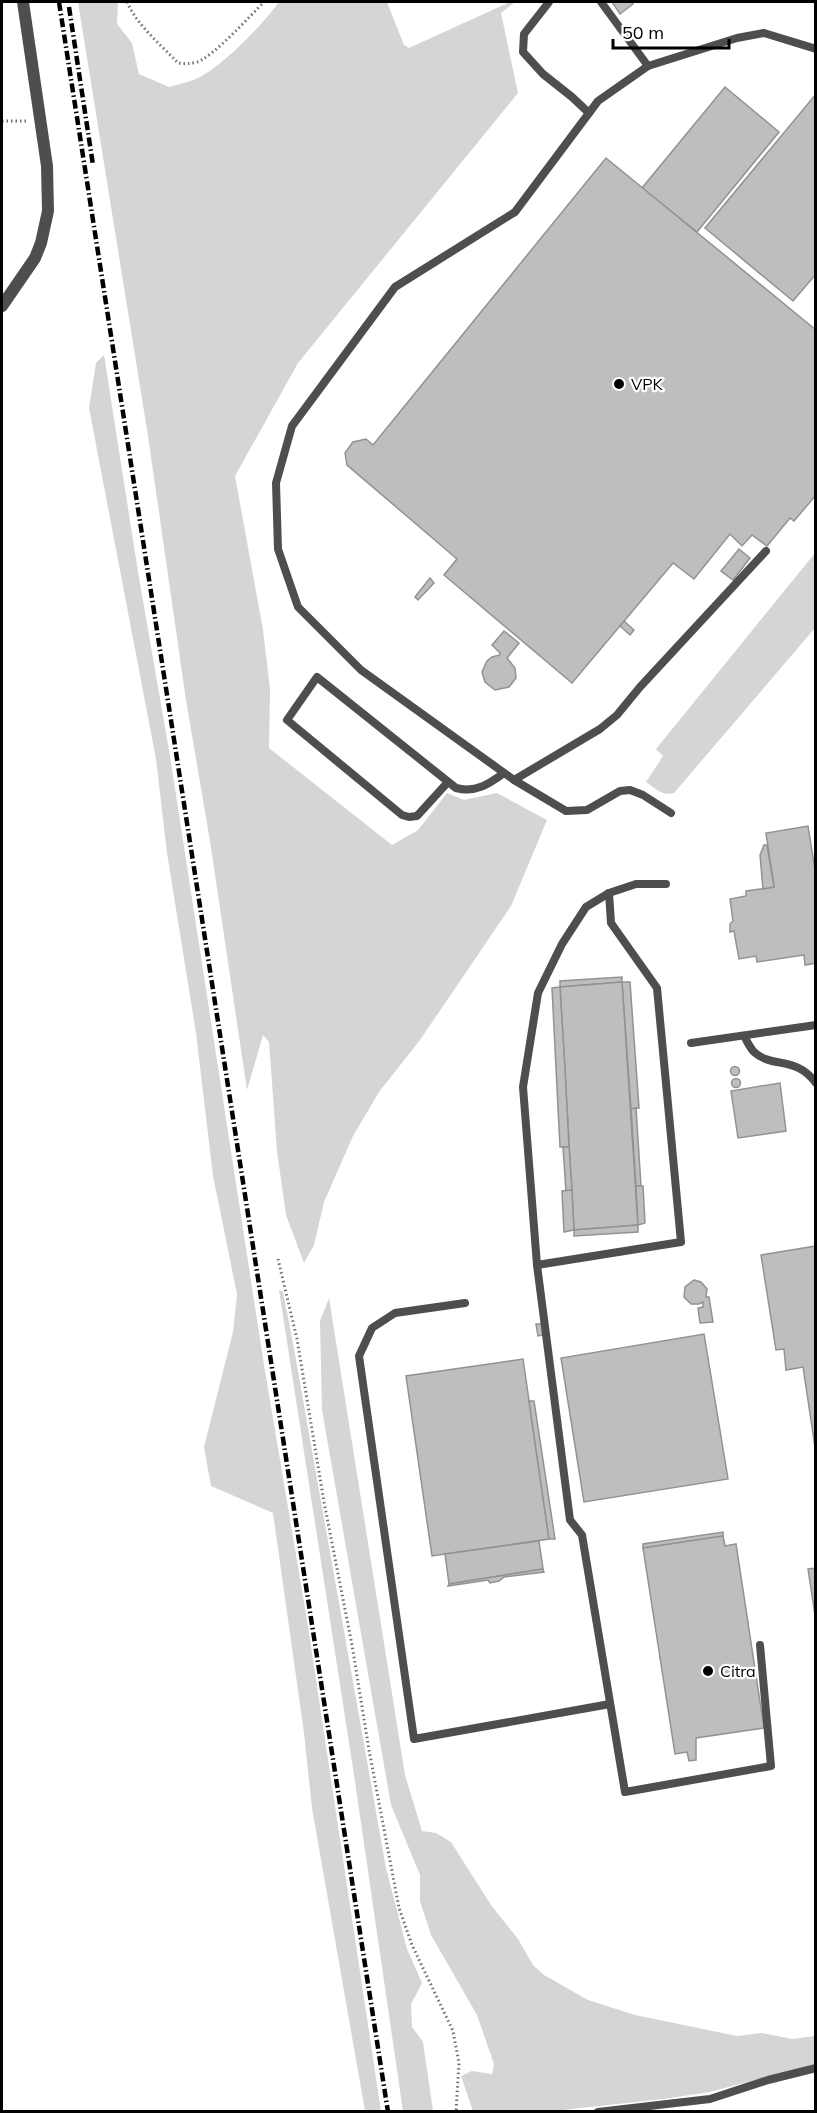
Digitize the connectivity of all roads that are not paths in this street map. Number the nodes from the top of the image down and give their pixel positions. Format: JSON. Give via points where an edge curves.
{"nodes":[{"id":1,"x":23,"y":2,"type":"edge"},
{"id":2,"x":549,"y":2,"type":"edge"},
{"id":3,"x":601,"y":2,"type":"edge"},
{"id":4,"x":816,"y":49,"type":"edge"},
{"id":5,"x":648,"y":66,"type":"junction"},
{"id":6,"x":589,"y":113,"type":"junction"},
{"id":7,"x":2,"y":306,"type":"edge"},
{"id":8,"x":766,"y":551,"type":"dead end"},
{"id":9,"x":504,"y":773,"type":"junction"},
{"id":10,"x":514,"y":780,"type":"junction"},
{"id":11,"x":448,"y":783,"type":"junction"},
{"id":12,"x":670,"y":813,"type":"dead end"},
{"id":13,"x":666,"y":884,"type":"dead end"},
{"id":14,"x":609,"y":893,"type":"junction"},
{"id":15,"x":816,"y":1025,"type":"edge"},
{"id":16,"x":744,"y":1036,"type":"junction"},
{"id":17,"x":692,"y":1043,"type":"dead end"},
{"id":18,"x":816,"y":1083,"type":"edge"},
{"id":19,"x":537,"y":1265,"type":"junction"},
{"id":20,"x":465,"y":1304,"type":"dead end"},
{"id":21,"x":760,"y":1645,"type":"dead end"},
{"id":22,"x":610,"y":1704,"type":"junction"},
{"id":23,"x":816,"y":2068,"type":"edge"},
{"id":24,"x":598,"y":2112,"type":"edge"}],
"edges":[{"from":1,"to":7,"type":"street","via":[[41,121],[48,211],[35,258]]},
{"from":2,"to":6,"type":"lane","via":[[524,34],[523,52]]},
{"from":3,"to":5,"type":"lane"},
{"from":4,"to":5,"type":"lane","via":[[764,33]]},
{"from":5,"to":6,"type":"lane","via":[[598,101]]},
{"from":6,"to":9,"type":"lane","via":[[515,212],[395,287],[292,426],[276,483],[278,549],[298,607],[361,670]]},
{"from":8,"to":10,"type":"lane","via":[[617,715]]},
{"from":9,"to":10,"type":"lane"},
{"from":9,"to":11,"type":"lane","via":[[477,789],[462,789]]},
{"from":10,"to":12,"type":"lane","via":[[566,811],[587,810],[620,791],[630,790]]},
{"from":11,"to":11,"type":"lane","via":[[317,677],[287,720],[402,815],[417,816]]},
{"from":13,"to":14,"type":"lane","via":[[636,884]]},
{"from":14,"to":19,"type":"lane","via":[[586,907],[538,993],[523,1087]]},
{"from":14,"to":19,"type":"lane","via":[[611,923],[657,988],[681,1242]]},
{"from":15,"to":16,"type":"lane"},
{"from":16,"to":17,"type":"lane"},
{"from":16,"to":18,"type":"lane","via":[[753,1051],[765,1059],[792,1063]]},
{"from":19,"to":22,"type":"lane","via":[[570,1520],[582,1535]]},
{"from":20,"to":22,"type":"lane","via":[[395,1313],[372,1328],[359,1356],[414,1739]]},
{"from":21,"to":22,"type":"lane","via":[[771,1766],[625,1792]]},
{"from":23,"to":24,"type":"lane","via":[[710,2099]]}]}
